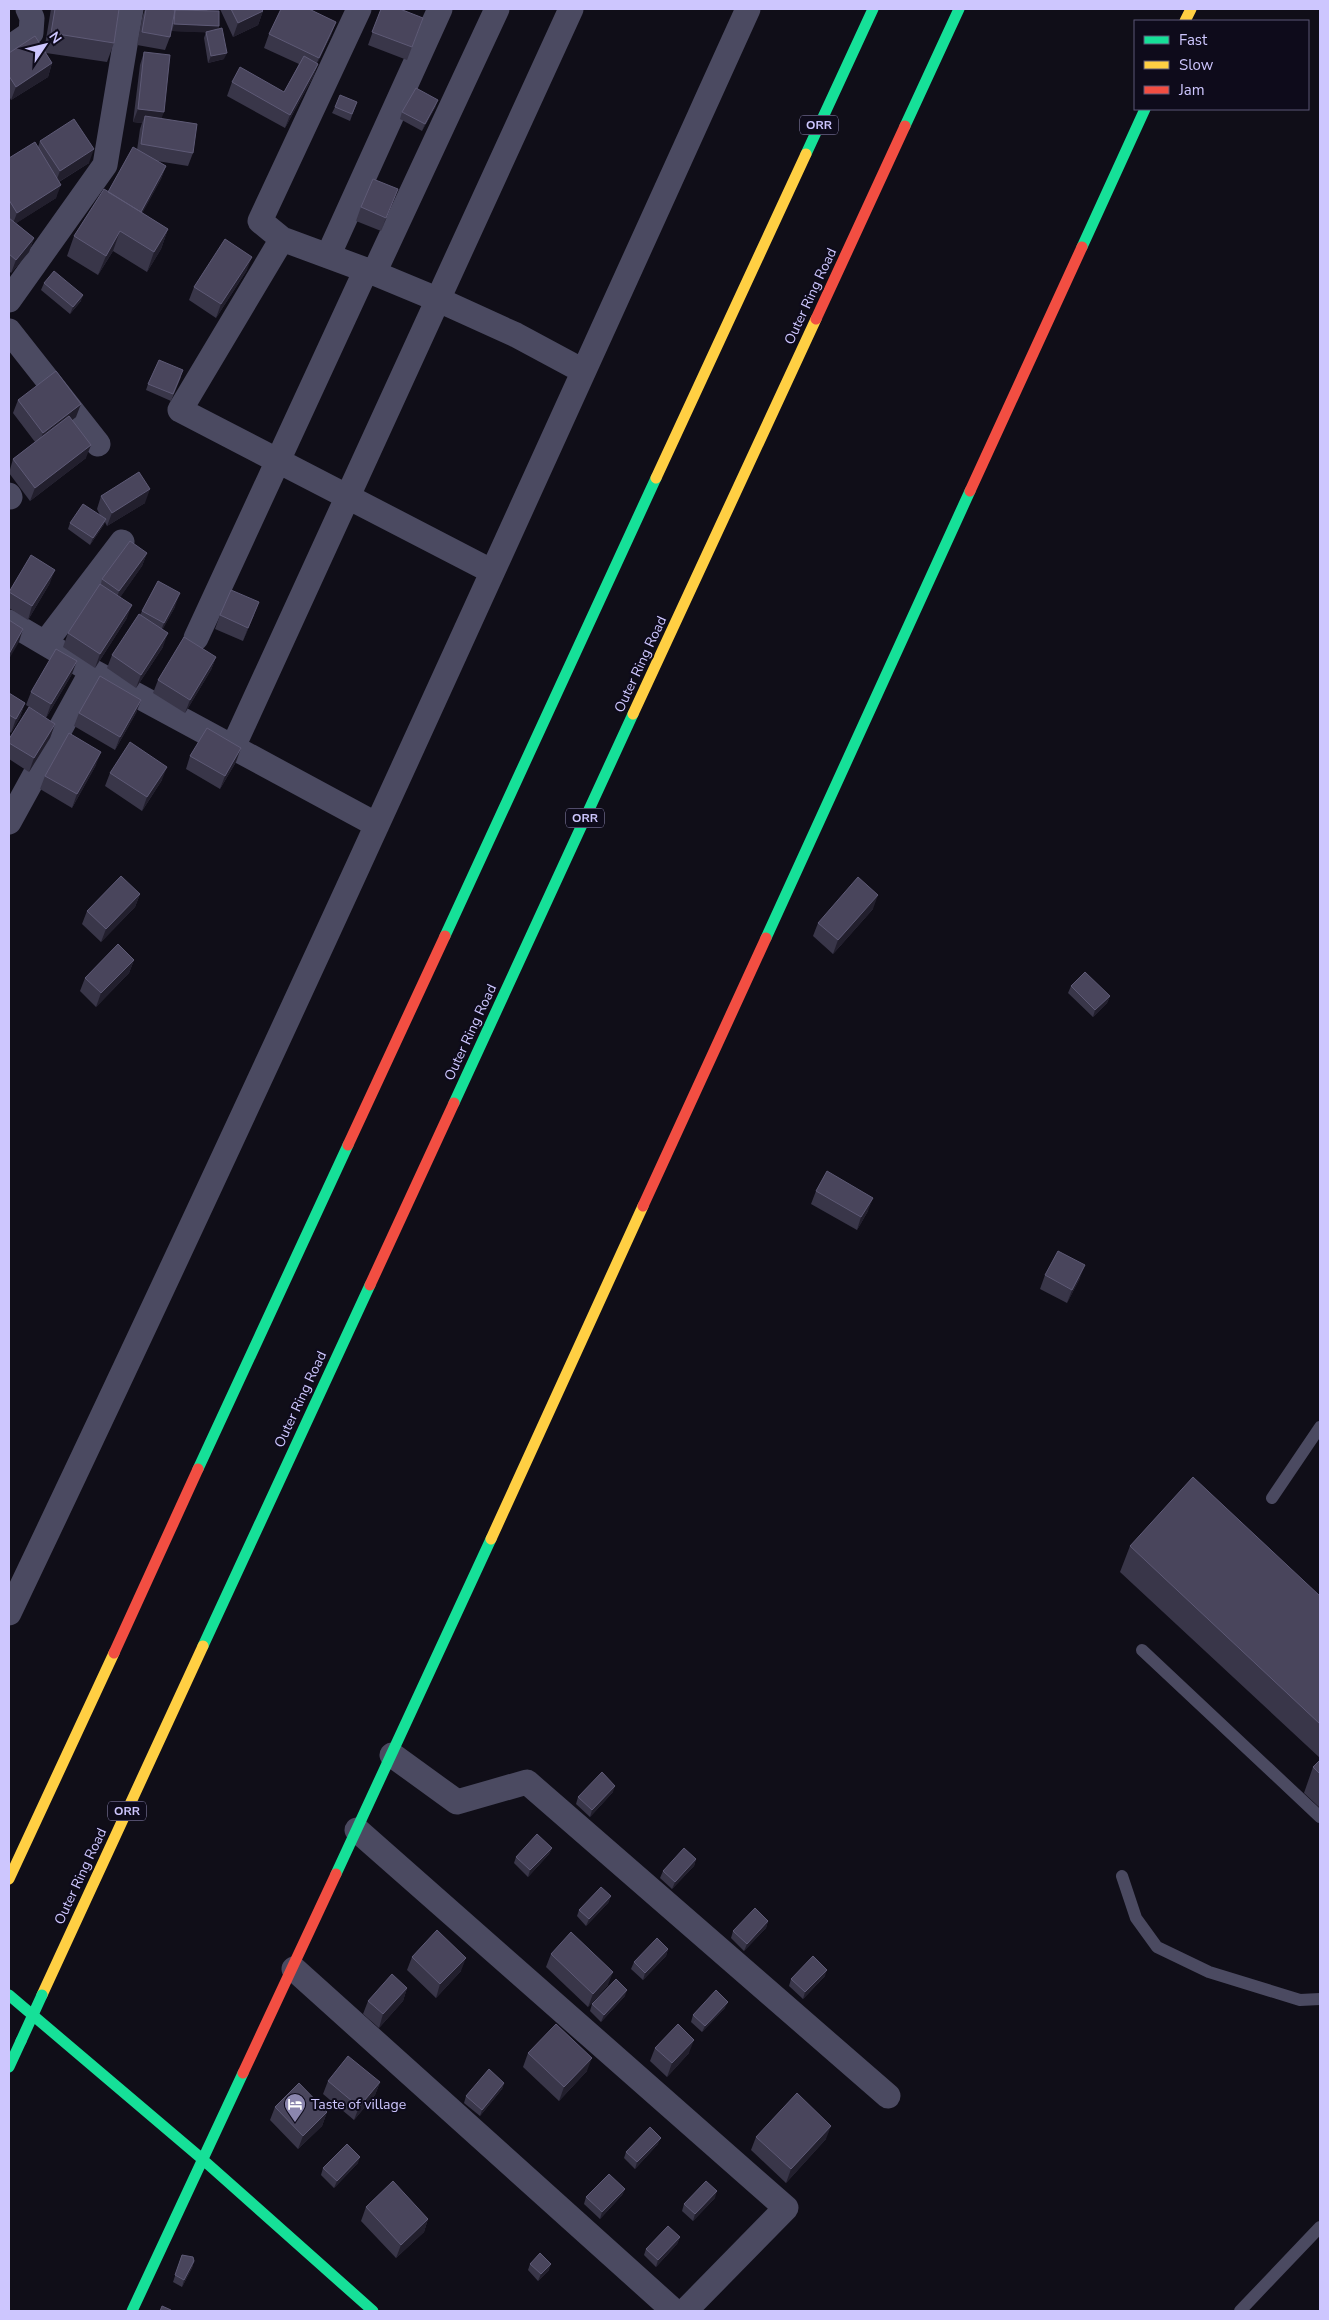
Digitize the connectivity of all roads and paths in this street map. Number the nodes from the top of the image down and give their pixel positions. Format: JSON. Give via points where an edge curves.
{"nodes":[{"id":1,"x":28,"y":9,"type":"edge"},
{"id":2,"x":131,"y":9,"type":"edge"},
{"id":3,"x":359,"y":9,"type":"edge"},
{"id":4,"x":440,"y":9,"type":"edge"},
{"id":5,"x":497,"y":9,"type":"edge"},
{"id":6,"x":571,"y":9,"type":"edge"},
{"id":7,"x":748,"y":9,"type":"edge"},
{"id":8,"x":873,"y":9,"type":"edge"},
{"id":9,"x":959,"y":9,"type":"edge"},
{"id":10,"x":9,"y":48,"type":"edge"},
{"id":11,"x":1145,"y":110,"type":"edge"},
{"id":12,"x":282,"y":239,"type":"junction"},
{"id":13,"x":328,"y":256,"type":"junction"},
{"id":14,"x":370,"y":271,"type":"junction"},
{"id":15,"x":9,"y":300,"type":"edge"},
{"id":16,"x":439,"y":300,"type":"junction"},
{"id":17,"x":9,"y":331,"type":"edge"},
{"id":18,"x":583,"y":370,"type":"junction"},
{"id":19,"x":98,"y":444,"type":"dead end"},
{"id":20,"x":278,"y":461,"type":"junction"},
{"id":21,"x":347,"y":496,"type":"junction"},
{"id":22,"x":122,"y":542,"type":"dead end"},
{"id":23,"x":491,"y":571,"type":"junction"},
{"id":24,"x":9,"y":622,"type":"edge"},
{"id":25,"x":196,"y":638,"type":"dead end"},
{"id":26,"x":45,"y":643,"type":"junction"},
{"id":27,"x":92,"y":671,"type":"junction"},
{"id":28,"x":233,"y":747,"type":"junction"},
{"id":29,"x":9,"y":822,"type":"edge"},
{"id":30,"x":377,"y":825,"type":"junction"},
{"id":31,"x":1320,"y":1427,"type":"edge"},
{"id":32,"x":1272,"y":1498,"type":"dead end"},
{"id":33,"x":9,"y":1613,"type":"edge"},
{"id":34,"x":1142,"y":1650,"type":"dead end"},
{"id":35,"x":392,"y":1755,"type":"junction"},
{"id":36,"x":1320,"y":1817,"type":"edge"},
{"id":37,"x":357,"y":1830,"type":"junction"},
{"id":38,"x":1122,"y":1876,"type":"dead end"},
{"id":39,"x":9,"y":1879,"type":"edge"},
{"id":40,"x":294,"y":1969,"type":"junction"},
{"id":41,"x":9,"y":1995,"type":"edge"},
{"id":42,"x":1320,"y":1999,"type":"edge"},
{"id":43,"x":9,"y":2067,"type":"edge"},
{"id":44,"x":888,"y":2096,"type":"dead end"},
{"id":45,"x":201,"y":2158,"type":"junction"},
{"id":46,"x":1320,"y":2227,"type":"edge"},
{"id":47,"x":132,"y":2311,"type":"edge"},
{"id":48,"x":373,"y":2311,"type":"edge"},
{"id":49,"x":674,"y":2311,"type":"edge"},
{"id":50,"x":685,"y":2311,"type":"edge"},
{"id":51,"x":1240,"y":2311,"type":"edge"}],
"edges":[{"from":1,"to":10,"type":"street","via":[[32,18],[31,33]]},
{"from":2,"to":15,"type":"street","via":[[105,165]]},
{"from":3,"to":12,"type":"street","via":[[260,221]]},
{"from":4,"to":13,"type":"street"},
{"from":5,"to":14,"type":"street"},
{"from":6,"to":16,"type":"street"},
{"from":7,"to":18,"type":"street"},
{"from":8,"to":39,"type":"main road","number":"ORR"},
{"from":9,"to":43,"type":"main road","name":"Outer Ring Road","number":"ORR","bridge":true},
{"from":11,"to":35,"type":"main road"},
{"from":12,"to":13,"type":"street"},
{"from":12,"to":20,"type":"street","via":[[180,410]]},
{"from":13,"to":14,"type":"street"},
{"from":14,"to":16,"type":"street"},
{"from":14,"to":20,"type":"street"},
{"from":16,"to":18,"type":"street"},
{"from":16,"to":21,"type":"street"},
{"from":17,"to":19,"type":"street"},
{"from":18,"to":23,"type":"street"},
{"from":20,"to":21,"type":"street"},
{"from":20,"to":25,"type":"street"},
{"from":21,"to":23,"type":"street"},
{"from":21,"to":28,"type":"street"},
{"from":22,"to":26,"type":"street"},
{"from":23,"to":30,"type":"street"},
{"from":24,"to":26,"type":"street"},
{"from":26,"to":27,"type":"street"},
{"from":27,"to":28,"type":"street"},
{"from":27,"to":29,"type":"street"},
{"from":28,"to":30,"type":"street"},
{"from":30,"to":33,"type":"street"},
{"from":31,"to":32,"type":"lane"},
{"from":34,"to":36,"type":"lane"},
{"from":35,"to":37,"type":"main road"},
{"from":35,"to":44,"type":"street","via":[[457,1802],[527,1782]]},
{"from":37,"to":40,"type":"main road"},
{"from":37,"to":50,"type":"street","via":[[786,2208]]},
{"from":38,"to":42,"type":"lane","via":[[1136,1918],[1157,1946],[1209,1972],[1300,2000]]},
{"from":40,"to":45,"type":"main road"},
{"from":40,"to":49,"type":"street"},
{"from":41,"to":45,"type":"main road"},
{"from":45,"to":47,"type":"main road"},
{"from":45,"to":48,"type":"main road"},
{"from":46,"to":51,"type":"lane"}]}
